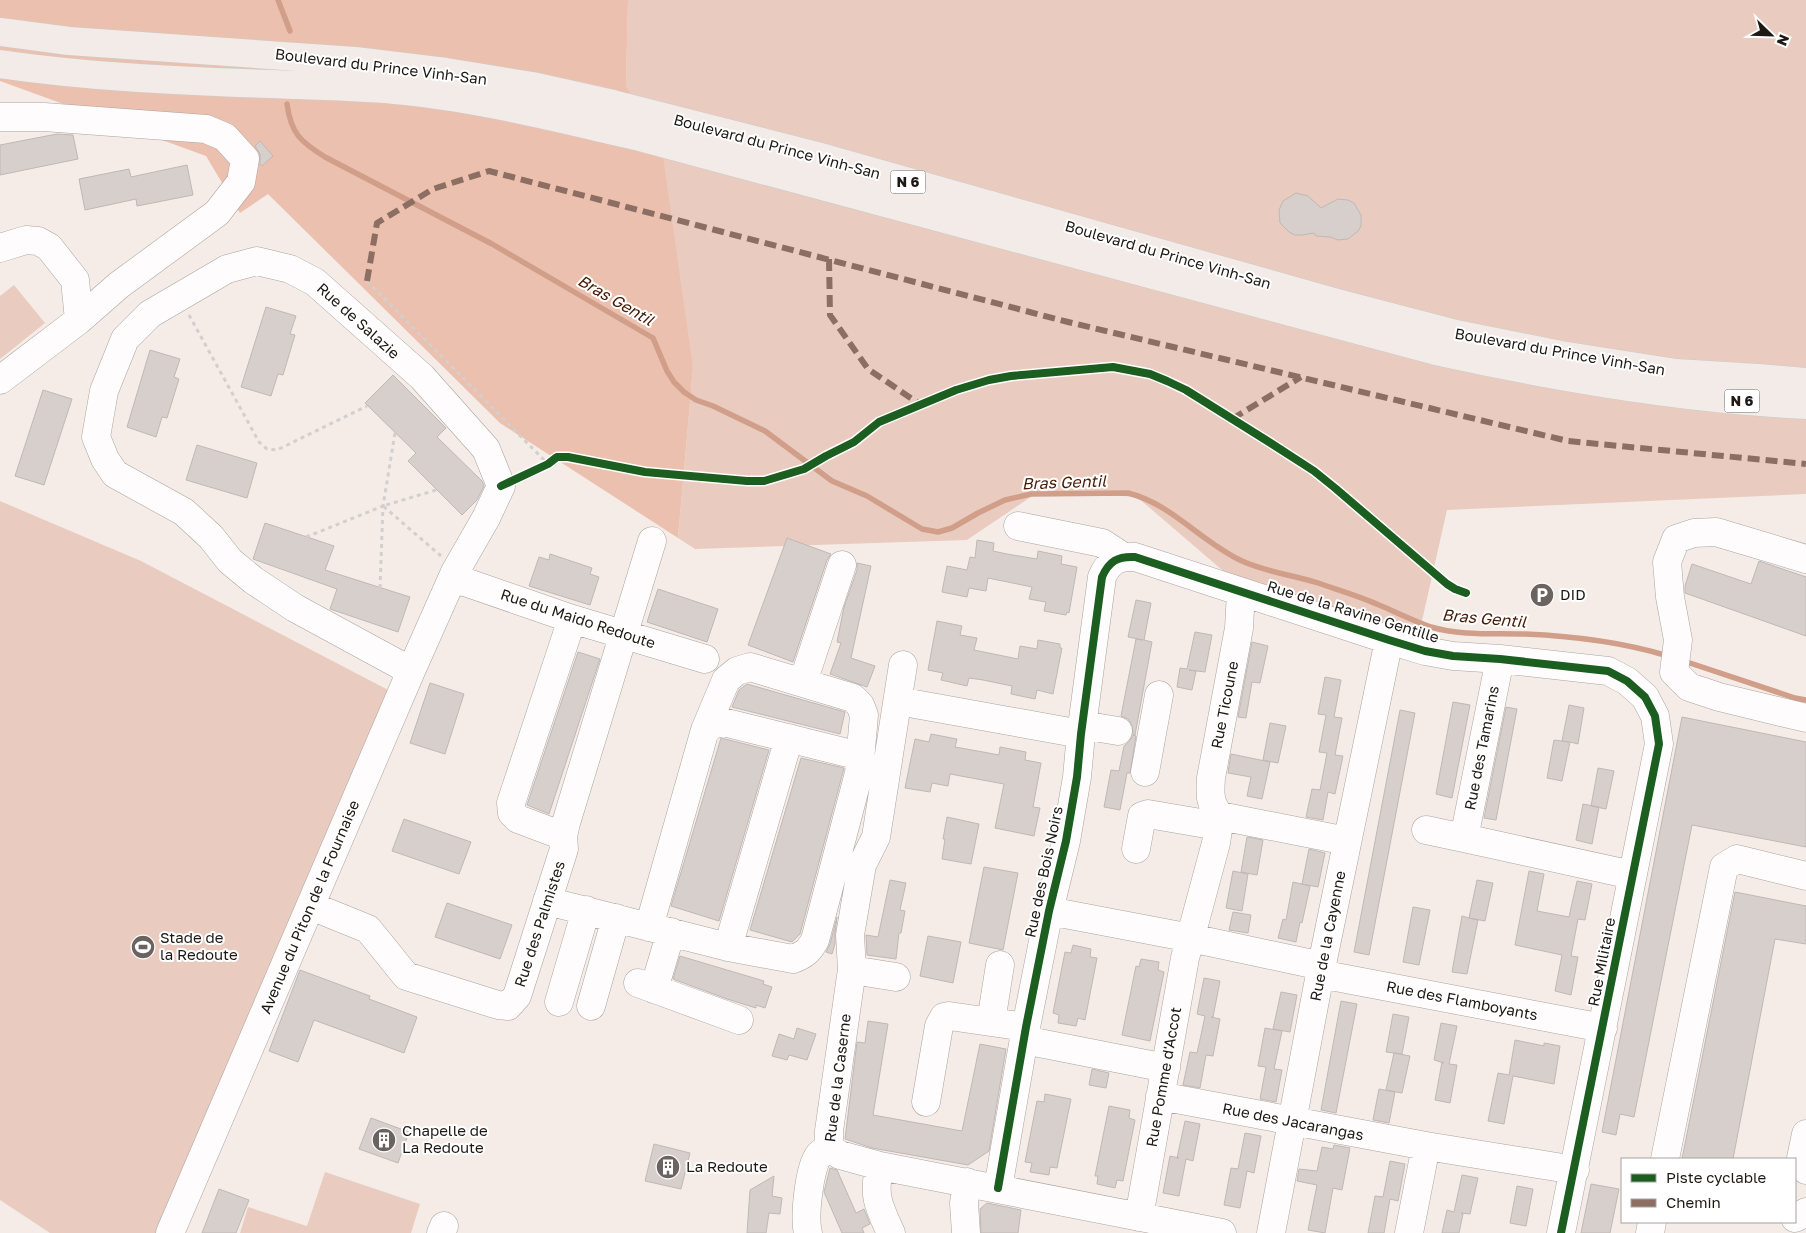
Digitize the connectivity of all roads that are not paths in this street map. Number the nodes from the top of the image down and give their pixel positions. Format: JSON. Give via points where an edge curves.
{"nodes":[{"id":1,"x":0,"y":32,"type":"edge"},
{"id":2,"x":0,"y":64,"type":"edge"},
{"id":3,"x":0,"y":117,"type":"edge"},
{"id":4,"x":0,"y":248,"type":"edge"},
{"id":5,"x":75,"y":280,"type":"junction"},
{"id":6,"x":119,"y":285,"type":"junction"},
{"id":7,"x":79,"y":320,"type":"junction"},
{"id":8,"x":0,"y":380,"type":"edge"},
{"id":9,"x":1806,"y":382,"type":"edge"},
{"id":10,"x":1806,"y":405,"type":"edge"},
{"id":11,"x":1018,"y":526,"type":"dead end"},
{"id":12,"x":652,"y":541,"type":"dead end"},
{"id":13,"x":1806,"y":559,"type":"edge"},
{"id":14,"x":1117,"y":560,"type":"junction"},
{"id":15,"x":842,"y":565,"type":"dead end"},
{"id":16,"x":454,"y":575,"type":"junction"},
{"id":17,"x":1241,"y":592,"type":"junction"},
{"id":18,"x":572,"y":619,"type":"junction"},
{"id":19,"x":624,"y":633,"type":"junction"},
{"id":20,"x":1389,"y":640,"type":"junction"},
{"id":21,"x":705,"y":659,"type":"dead end"},
{"id":22,"x":1500,"y":659,"type":"junction"},
{"id":23,"x":904,"y":665,"type":"dead end"},
{"id":24,"x":411,"y":671,"type":"junction"},
{"id":25,"x":803,"y":682,"type":"junction"},
{"id":26,"x":1159,"y":696,"type":"dead end"},
{"id":27,"x":1645,"y":697,"type":"joint"},
{"id":28,"x":898,"y":701,"type":"junction"},
{"id":29,"x":1806,"y":718,"type":"edge"},
{"id":30,"x":1081,"y":729,"type":"junction"},
{"id":31,"x":705,"y":730,"type":"junction"},
{"id":32,"x":1135,"y":734,"type":"junction"},
{"id":33,"x":789,"y":738,"type":"junction"},
{"id":34,"x":860,"y":756,"type":"junction"},
{"id":35,"x":1145,"y":772,"type":"dead end"},
{"id":36,"x":1219,"y":821,"type":"junction"},
{"id":37,"x":1426,"y":830,"type":"dead end"},
{"id":38,"x":1464,"y":838,"type":"junction"},
{"id":39,"x":1347,"y":841,"type":"junction"},
{"id":40,"x":564,"y":842,"type":"junction"},
{"id":41,"x":1136,"y":849,"type":"dead end"},
{"id":42,"x":1632,"y":874,"type":"junction"},
{"id":43,"x":1806,"y":876,"type":"edge"},
{"id":44,"x":547,"y":901,"type":"junction"},
{"id":45,"x":312,"y":902,"type":"junction"},
{"id":46,"x":586,"y":910,"type":"junction"},
{"id":47,"x":1049,"y":911,"type":"junction"},
{"id":48,"x":616,"y":918,"type":"junction"},
{"id":49,"x":660,"y":929,"type":"junction"},
{"id":50,"x":1190,"y":938,"type":"junction"},
{"id":51,"x":728,"y":947,"type":"junction"},
{"id":52,"x":1000,"y":965,"type":"dead end"},
{"id":53,"x":852,"y":970,"type":"junction"},
{"id":54,"x":1321,"y":970,"type":"junction"},
{"id":55,"x":896,"y":977,"type":"dead end"},
{"id":56,"x":559,"y":1002,"type":"dead end"},
{"id":57,"x":592,"y":1006,"type":"dead end"},
{"id":58,"x":739,"y":1020,"type":"dead end"},
{"id":59,"x":991,"y":1022,"type":"junction"},
{"id":60,"x":1603,"y":1028,"type":"junction"},
{"id":61,"x":1025,"y":1034,"type":"junction"},
{"id":62,"x":1166,"y":1068,"type":"junction"},
{"id":63,"x":1160,"y":1096,"type":"junction"},
{"id":64,"x":926,"y":1102,"type":"dead end"},
{"id":65,"x":1291,"y":1122,"type":"junction"},
{"id":66,"x":1806,"y":1134,"type":"edge"},
{"id":67,"x":1426,"y":1146,"type":"junction"},
{"id":68,"x":829,"y":1148,"type":"junction"},
{"id":69,"x":1665,"y":1158,"type":"edge"},
{"id":70,"x":880,"y":1166,"type":"junction"},
{"id":71,"x":1575,"y":1170,"type":"junction"},
{"id":72,"x":1806,"y":1170,"type":"edge"},
{"id":73,"x":967,"y":1182,"type":"junction"},
{"id":74,"x":998,"y":1188,"type":"junction"},
{"id":75,"x":1139,"y":1217,"type":"junction"},
{"id":76,"x":170,"y":1233,"type":"edge"},
{"id":77,"x":808,"y":1233,"type":"edge"},
{"id":78,"x":890,"y":1233,"type":"edge"},
{"id":79,"x":966,"y":1233,"type":"edge"},
{"id":80,"x":1222,"y":1233,"type":"edge"},
{"id":81,"x":1271,"y":1233,"type":"edge"},
{"id":82,"x":1409,"y":1233,"type":"edge"},
{"id":83,"x":1561,"y":1233,"type":"edge"}],
"edges":[{"from":1,"to":9,"type":"main road","name":"Boulevard du Prince Vinh-San","number":"N 6","via":[[69,41],[355,61],[532,86],[817,156],[1456,334],[1551,354],[1676,373]]},
{"from":2,"to":10,"type":"main road","name":"Boulevard du Prince Vinh-San","number":"N 6","via":[[156,80],[406,90],[476,102],[636,136],[1436,351],[1633,388]]},
{"from":3,"to":6,"type":"street","via":[[44,117],[206,129],[225,137],[246,159],[241,182],[217,213]]},
{"from":4,"to":5,"type":"street","via":[[26,240],[38,241],[49,247]]},
{"from":5,"to":6,"type":"street"},
{"from":5,"to":7,"type":"street"},
{"from":6,"to":7,"type":"street"},
{"from":7,"to":8,"type":"street"},
{"from":11,"to":14,"type":"street","via":[[1102,543]]},
{"from":12,"to":19,"type":"street","name":"Rue des Palmistes"},
{"from":13,"to":29,"type":"street","via":[[1716,532],[1694,532],[1676,539],[1667,562],[1678,640],[1674,672],[1689,686],[1719,697]]},
{"from":14,"to":17,"type":"street","name":"Rue de la Ravine Gentille","via":[[1135,556]]},
{"from":14,"to":30,"type":"street","name":"Rue des Bois Noirs","via":[[1107,566],[1102,577]]},
{"from":15,"to":25,"type":"street"},
{"from":16,"to":18,"type":"street","name":"Rue du Maido Redoute","via":[[465,582]]},
{"from":16,"to":24,"type":"street","name":"Avenue du Piton de la Fournaise"},
{"from":16,"to":24,"type":"street","name":"Rue de Salazie","via":[[501,486],[486,449],[422,377],[315,282],[290,269],[257,261],[227,269],[150,314],[126,339],[104,391],[96,437],[104,459],[115,474],[184,512],[211,537],[230,561],[295,608]]},
{"from":17,"to":20,"type":"street","name":"Rue de la Ravine Gentille"},
{"from":17,"to":36,"type":"street","name":"Rue Ticoune","via":[[1239,628],[1211,778],[1210,797]]},
{"from":18,"to":19,"type":"street","name":"Rue du Maido Redoute"},
{"from":18,"to":40,"type":"street","via":[[511,803],[512,812],[518,819]]},
{"from":19,"to":21,"type":"street","name":"Rue du Maido Redoute"},
{"from":19,"to":40,"type":"street","name":"Rue des Palmistes","via":[[566,823]]},
{"from":20,"to":22,"type":"street","name":"Rue de la Ravine Gentille","via":[[1453,656]]},
{"from":20,"to":39,"type":"street","name":"Rue de la Cayenne"},
{"from":22,"to":27,"type":"street","name":"Rue de la Ravine Gentille","via":[[1608,671],[1627,681]]},
{"from":22,"to":38,"type":"street","name":"Rue des Tamarins"},
{"from":23,"to":28,"type":"street","name":"Rue de la Caserne"},
{"from":24,"to":45,"type":"street","name":"Avenue du Piton de la Fournaise"},
{"from":25,"to":31,"type":"street","via":[[750,667],[737,671],[726,680]]},
{"from":25,"to":34,"type":"street","via":[[852,698],[860,705],[864,715]]},
{"from":26,"to":32,"type":"street"},
{"from":27,"to":42,"type":"street","name":"Rue Militaire","via":[[1655,716],[1659,744]]},
{"from":28,"to":30,"type":"street"},
{"from":28,"to":53,"type":"street","name":"Rue de la Caserne","via":[[876,836],[860,874],[850,935]]},
{"from":30,"to":32,"type":"street"},
{"from":30,"to":47,"type":"street","name":"Rue des Bois Noirs","via":[[1076,786]]},
{"from":31,"to":33,"type":"street","via":[[723,722]]},
{"from":31,"to":49,"type":"street"},
{"from":32,"to":35,"type":"street"},
{"from":33,"to":34,"type":"street"},
{"from":33,"to":51,"type":"street"},
{"from":34,"to":51,"type":"street","via":[[857,782],[810,949],[792,959]]},
{"from":36,"to":39,"type":"street"},
{"from":36,"to":41,"type":"street","via":[[1142,816]]},
{"from":36,"to":50,"type":"street"},
{"from":37,"to":38,"type":"street"},
{"from":38,"to":42,"type":"street"},
{"from":39,"to":54,"type":"street","name":"Rue de la Cayenne"},
{"from":40,"to":44,"type":"street","name":"Rue des Palmistes"},
{"from":42,"to":60,"type":"street","name":"Rue Militaire"},
{"from":43,"to":69,"type":"street","via":[[1737,859],[1724,867]]},
{"from":44,"to":45,"type":"street","name":"Rue des Palmistes","via":[[517,996],[508,1006],[406,976],[368,930],[320,910]]},
{"from":44,"to":46,"type":"street"},
{"from":45,"to":76,"type":"street","name":"Avenue du Piton de la Fournaise"},
{"from":46,"to":48,"type":"street"},
{"from":46,"to":56,"type":"street"},
{"from":47,"to":50,"type":"street","name":"Rue des Flamboyants"},
{"from":47,"to":61,"type":"street","name":"Rue des Bois Noirs"},
{"from":48,"to":49,"type":"street"},
{"from":48,"to":57,"type":"street"},
{"from":49,"to":51,"type":"street"},
{"from":49,"to":58,"type":"street","via":[[646,986]]},
{"from":50,"to":54,"type":"street","name":"Rue des Flamboyants"},
{"from":50,"to":62,"type":"street","name":"Rue Pomme d'Accot"},
{"from":52,"to":59,"type":"street"},
{"from":53,"to":55,"type":"street"},
{"from":53,"to":68,"type":"street","name":"Rue de la Caserne"},
{"from":54,"to":60,"type":"street","name":"Rue des Flamboyants"},
{"from":54,"to":65,"type":"street","name":"Rue de la Cayenne"},
{"from":59,"to":61,"type":"street"},
{"from":59,"to":64,"type":"street","via":[[949,1016],[941,1020]]},
{"from":60,"to":71,"type":"street","name":"Rue Militaire"},
{"from":61,"to":62,"type":"street"},
{"from":61,"to":74,"type":"street","name":"Rue des Bois Noirs"},
{"from":62,"to":63,"type":"street","name":"Rue Pomme d'Accot"},
{"from":63,"to":65,"type":"street","name":"Rue des Jacarangas"},
{"from":63,"to":75,"type":"street","name":"Rue Pomme d'Accot"},
{"from":65,"to":67,"type":"street","name":"Rue des Jacarangas"},
{"from":65,"to":81,"type":"street","name":"Rue de la Cayenne"},
{"from":66,"to":72,"type":"street","via":[[1800,1163]]},
{"from":67,"to":71,"type":"street","name":"Rue des Jacarangas"},
{"from":67,"to":82,"type":"street"},
{"from":68,"to":70,"type":"street","name":"Rue de la Caserne","via":[[840,1155]]},
{"from":68,"to":77,"type":"street","via":[[819,1153],[815,1161],[805,1212]]},
{"from":70,"to":73,"type":"street","name":"Rue de la Caserne"},
{"from":70,"to":78,"type":"street","via":[[875,1194]]},
{"from":71,"to":83,"type":"street","name":"Rue Militaire"},
{"from":73,"to":74,"type":"street","name":"Rue de la Caserne"},
{"from":73,"to":79,"type":"street","via":[[964,1203]]},
{"from":74,"to":75,"type":"street","name":"Rue de la Caserne"},
{"from":75,"to":80,"type":"street","name":"Rue de la Caserne"}]}
